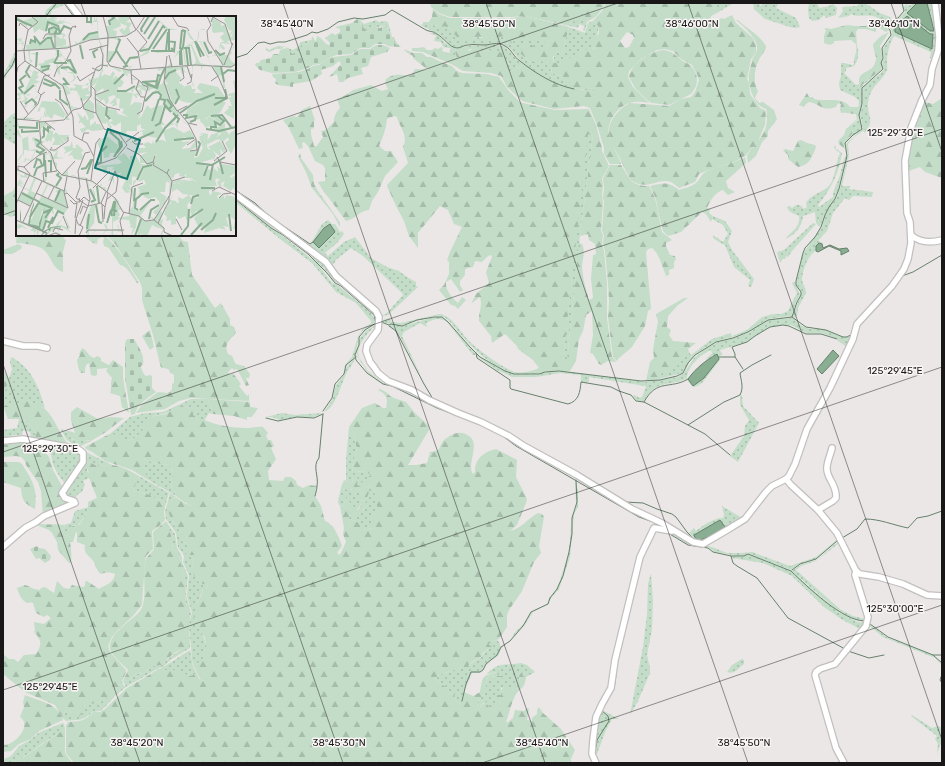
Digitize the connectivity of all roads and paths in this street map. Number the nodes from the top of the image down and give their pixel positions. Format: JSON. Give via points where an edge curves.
{"nodes":[{"id":1,"x":69,"y":3,"type":"edge"},
{"id":2,"x":935,"y":3,"type":"edge"},
{"id":3,"x":79,"y":16,"type":"edge"},
{"id":4,"x":236,"y":195,"type":"edge"},
{"id":5,"x":911,"y":235,"type":"junction"},
{"id":6,"x":942,"y":240,"type":"edge"},
{"id":7,"x":3,"y":341,"type":"edge"},
{"id":8,"x":47,"y":348,"type":"dead end"},
{"id":9,"x":3,"y":440,"type":"edge"},
{"id":10,"x":832,"y":448,"type":"dead end"},
{"id":11,"x":786,"y":479,"type":"junction"},
{"id":12,"x":818,"y":510,"type":"junction"},
{"id":13,"x":676,"y":532,"type":"junction"},
{"id":14,"x":3,"y":548,"type":"edge"},
{"id":15,"x":856,"y":571,"type":"junction"},
{"id":16,"x":942,"y":596,"type":"edge"},
{"id":17,"x":596,"y":763,"type":"edge"},
{"id":18,"x":844,"y":763,"type":"edge"}],
"edges":[{"from":1,"to":3,"type":"street"},
{"from":2,"to":5,"type":"street","via":[[938,51],[930,84],[912,128],[905,161],[907,213]]},
{"from":4,"to":13,"type":"street","via":[[326,262],[336,276],[376,311],[380,317],[378,330],[366,346],[366,350],[370,362],[383,378],[509,436]]},
{"from":5,"to":6,"type":"street","via":[[924,241]]},
{"from":5,"to":11,"type":"street","via":[[904,269],[858,324],[830,388],[807,429],[795,464]]},
{"from":7,"to":8,"type":"street"},
{"from":9,"to":14,"type":"street","via":[[23,439],[78,449],[84,457],[62,493],[65,498],[75,503],[44,516],[25,528]]},
{"from":10,"to":12,"type":"street","via":[[827,472],[835,487],[836,498]]},
{"from":11,"to":12,"type":"street"},
{"from":11,"to":13,"type":"street","via":[[772,486],[745,519],[702,544]]},
{"from":12,"to":15,"type":"street","via":[[837,533]]},
{"from":13,"to":17,"type":"street","via":[[654,528],[640,557],[615,660],[611,688],[596,717],[592,754]]},
{"from":15,"to":16,"type":"street","via":[[903,584],[927,595]]},
{"from":15,"to":18,"type":"street","via":[[868,617],[866,626],[835,664],[820,669],[815,675],[836,748]]}]}
